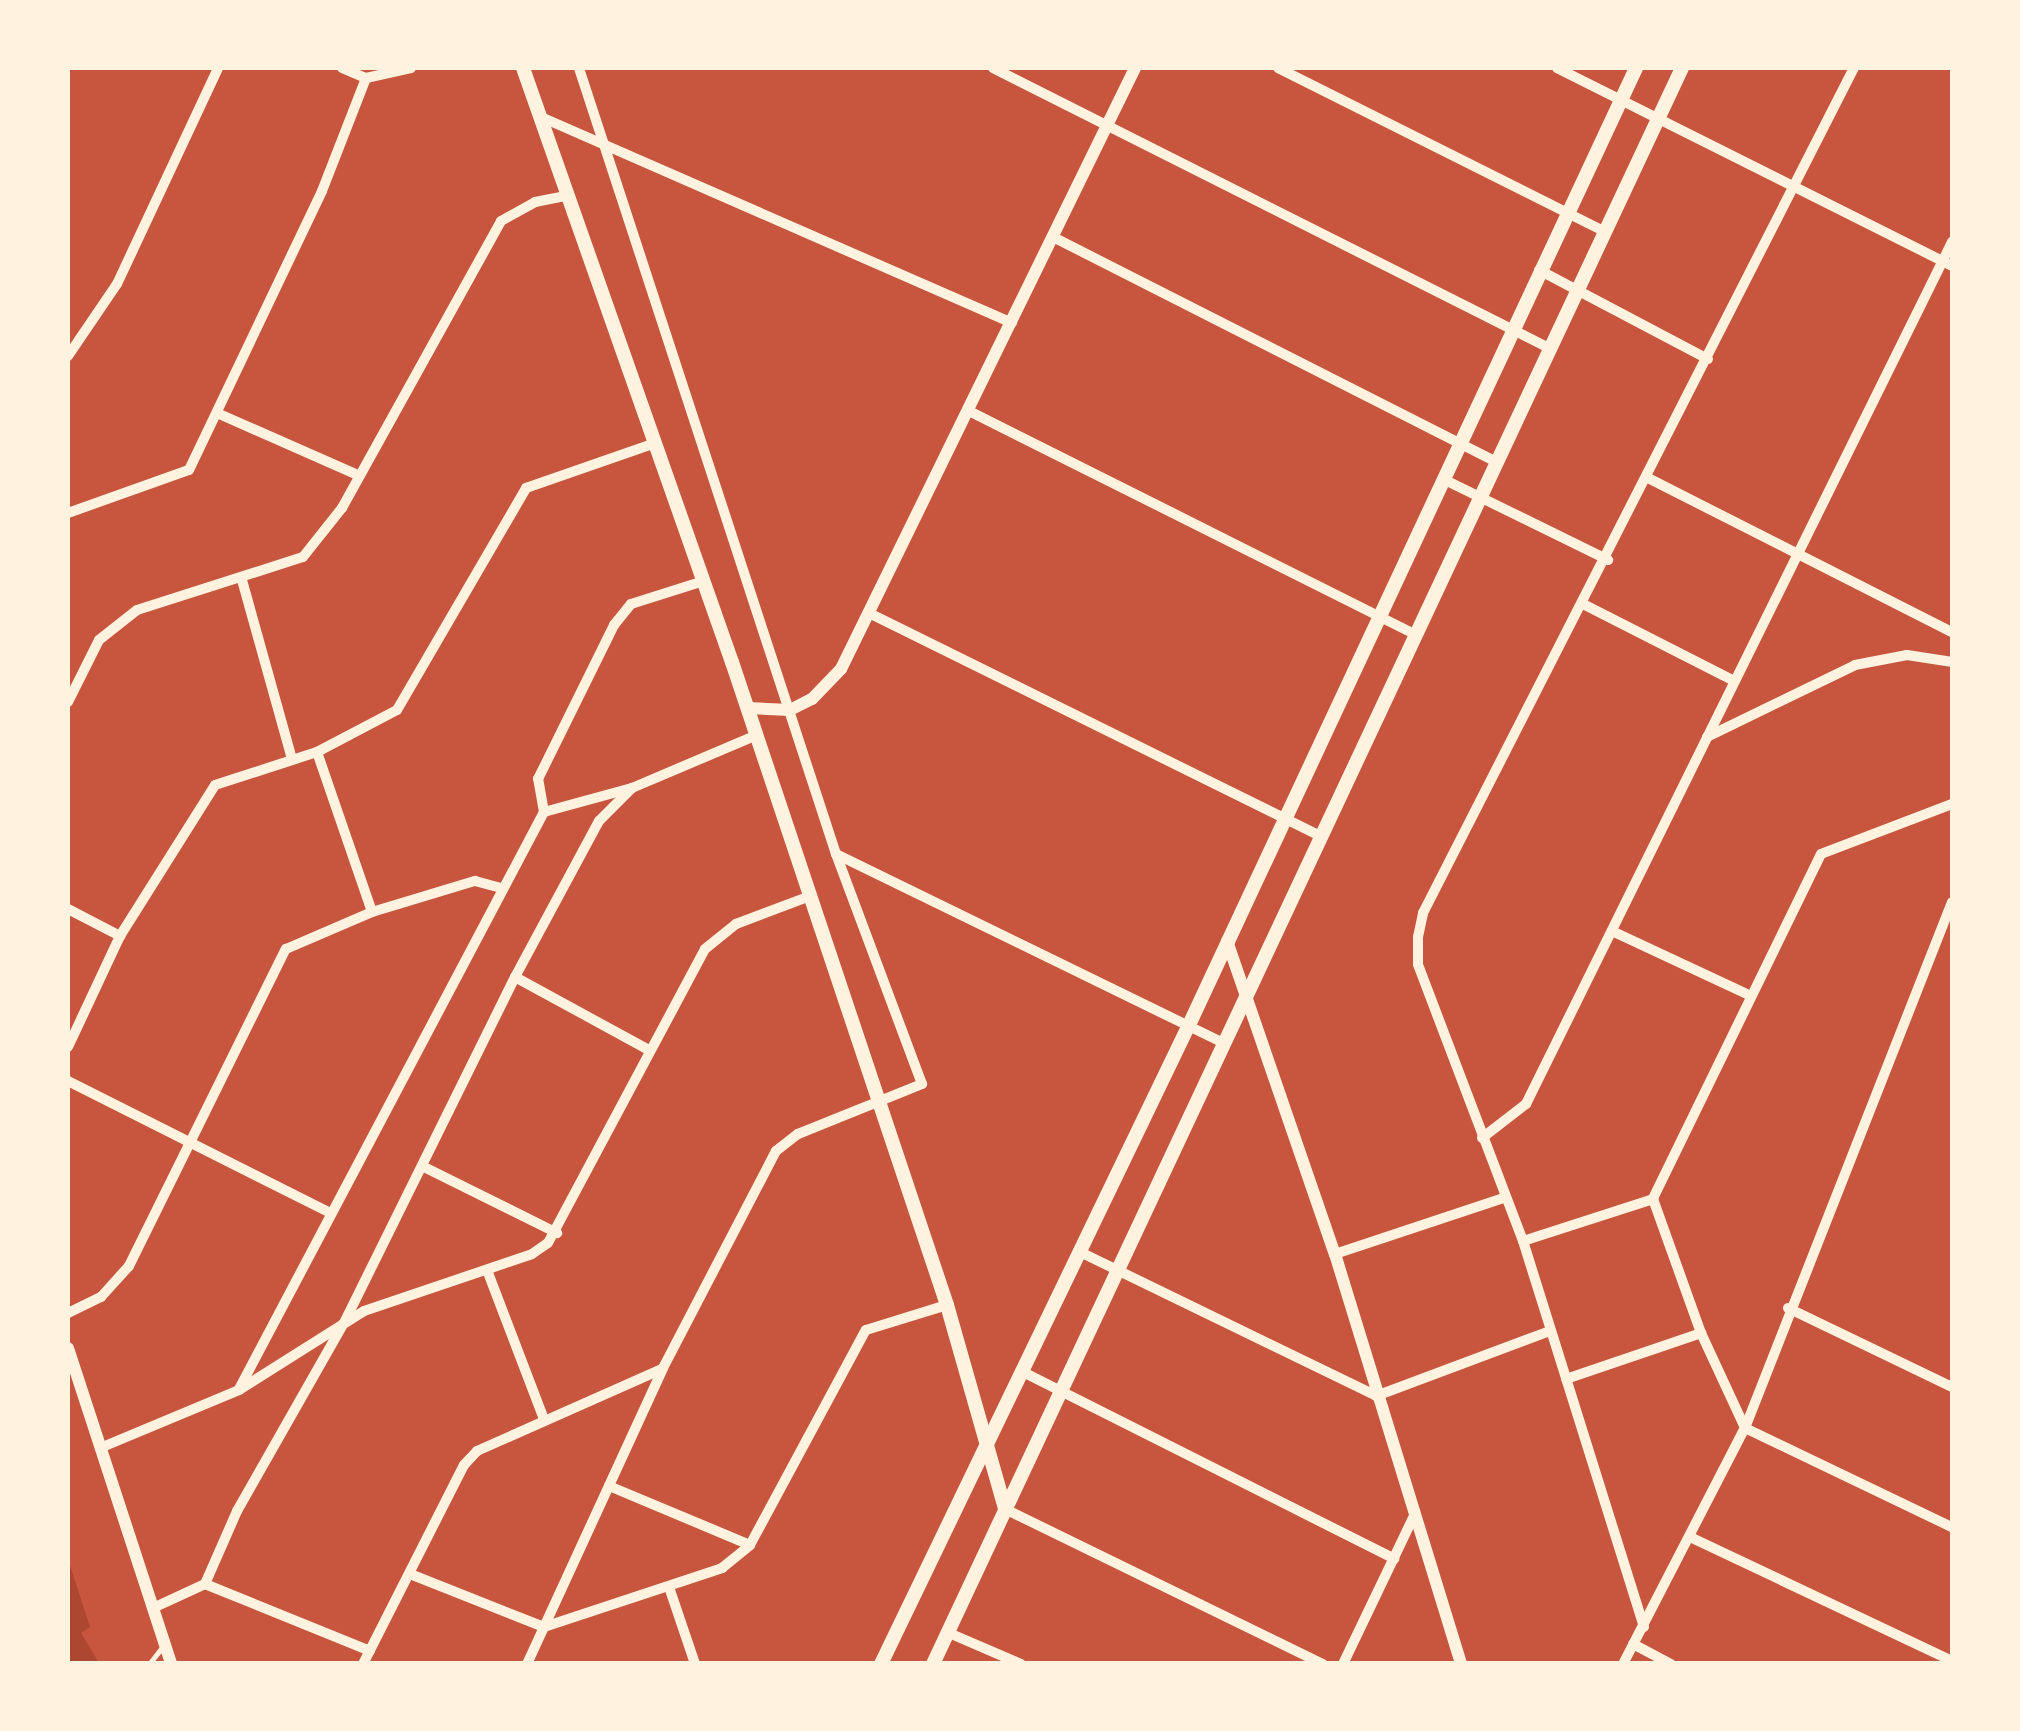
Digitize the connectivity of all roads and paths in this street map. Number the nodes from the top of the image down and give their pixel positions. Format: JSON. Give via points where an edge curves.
{"nodes":[{"id":1,"x":218,"y":68,"type":"edge"},
{"id":2,"x":342,"y":68,"type":"edge"},
{"id":3,"x":411,"y":68,"type":"edge"},
{"id":4,"x":523,"y":68,"type":"edge"},
{"id":5,"x":579,"y":68,"type":"edge"},
{"id":6,"x":992,"y":68,"type":"edge"},
{"id":7,"x":1136,"y":68,"type":"edge"},
{"id":8,"x":1278,"y":68,"type":"edge"},
{"id":9,"x":1556,"y":68,"type":"edge"},
{"id":10,"x":1636,"y":68,"type":"edge"},
{"id":11,"x":1682,"y":68,"type":"edge"},
{"id":12,"x":1854,"y":68,"type":"edge"},
{"id":13,"x":366,"y":78,"type":"junction"},
{"id":14,"x":1620,"y":100,"type":"junction"},
{"id":15,"x":540,"y":117,"type":"junction"},
{"id":16,"x":1658,"y":117,"type":"junction"},
{"id":17,"x":1108,"y":124,"type":"junction"},
{"id":18,"x":602,"y":144,"type":"junction"},
{"id":19,"x":1795,"y":184,"type":"junction"},
{"id":20,"x":567,"y":196,"type":"junction"},
{"id":21,"x":1566,"y":213,"type":"junction"},
{"id":22,"x":1605,"y":232,"type":"junction"},
{"id":23,"x":1053,"y":237,"type":"junction"},
{"id":24,"x":1952,"y":242,"type":"edge"},
{"id":25,"x":1948,"y":264,"type":"edge"},
{"id":26,"x":1539,"y":270,"type":"junction"},
{"id":27,"x":1578,"y":291,"type":"junction"},
{"id":28,"x":1012,"y":323,"type":"junction"},
{"id":29,"x":1512,"y":328,"type":"junction"},
{"id":30,"x":1551,"y":349,"type":"junction"},
{"id":31,"x":68,"y":356,"type":"edge"},
{"id":32,"x":1708,"y":358,"type":"junction"},
{"id":33,"x":969,"y":411,"type":"junction"},
{"id":34,"x":217,"y":412,"type":"junction"},
{"id":35,"x":655,"y":443,"type":"junction"},
{"id":36,"x":1459,"y":443,"type":"junction"},
{"id":37,"x":1498,"y":463,"type":"junction"},
{"id":38,"x":356,"y":474,"type":"junction"},
{"id":39,"x":1648,"y":478,"type":"junction"},
{"id":40,"x":1443,"y":479,"type":"junction"},
{"id":41,"x":1482,"y":497,"type":"junction"},
{"id":42,"x":68,"y":513,"type":"edge"},
{"id":43,"x":1800,"y":550,"type":"junction"},
{"id":44,"x":1608,"y":560,"type":"junction"},
{"id":45,"x":242,"y":580,"type":"junction"},
{"id":46,"x":704,"y":581,"type":"junction"},
{"id":47,"x":1585,"y":605,"type":"junction"},
{"id":48,"x":871,"y":614,"type":"junction"},
{"id":49,"x":1378,"y":616,"type":"junction"},
{"id":50,"x":1952,"y":632,"type":"edge"},
{"id":51,"x":1416,"y":635,"type":"junction"},
{"id":52,"x":1952,"y":662,"type":"edge"},
{"id":53,"x":1734,"y":681,"type":"junction"},
{"id":54,"x":68,"y":702,"type":"edge"},
{"id":55,"x":748,"y":708,"type":"junction"},
{"id":56,"x":790,"y":710,"type":"junction"},
{"id":57,"x":756,"y":735,"type":"junction"},
{"id":58,"x":1707,"y":738,"type":"junction"},
{"id":59,"x":317,"y":752,"type":"junction"},
{"id":60,"x":291,"y":756,"type":"junction"},
{"id":61,"x":632,"y":788,"type":"junction"},
{"id":62,"x":1952,"y":804,"type":"edge"},
{"id":63,"x":544,"y":812,"type":"junction"},
{"id":64,"x":1284,"y":817,"type":"junction"},
{"id":65,"x":1319,"y":835,"type":"junction"},
{"id":66,"x":836,"y":854,"type":"junction"},
{"id":67,"x":502,"y":888,"type":"junction"},
{"id":68,"x":810,"y":896,"type":"junction"},
{"id":69,"x":1952,"y":902,"type":"edge"},
{"id":70,"x":68,"y":909,"type":"edge"},
{"id":71,"x":372,"y":912,"type":"junction"},
{"id":72,"x":1614,"y":932,"type":"junction"},
{"id":73,"x":120,"y":936,"type":"junction"},
{"id":74,"x":1228,"y":941,"type":"junction"},
{"id":75,"x":515,"y":977,"type":"junction"},
{"id":76,"x":1244,"y":990,"type":"junction"},
{"id":77,"x":1749,"y":995,"type":"junction"},
{"id":78,"x":1189,"y":1026,"type":"junction"},
{"id":79,"x":1221,"y":1042,"type":"junction"},
{"id":80,"x":68,"y":1047,"type":"edge"},
{"id":81,"x":648,"y":1050,"type":"junction"},
{"id":82,"x":68,"y":1081,"type":"edge"},
{"id":83,"x":879,"y":1100,"type":"junction"},
{"id":84,"x":1482,"y":1138,"type":"junction"},
{"id":85,"x":192,"y":1148,"type":"junction"},
{"id":86,"x":422,"y":1166,"type":"junction"},
{"id":87,"x":1506,"y":1198,"type":"junction"},
{"id":88,"x":1653,"y":1200,"type":"junction"},
{"id":89,"x":330,"y":1213,"type":"junction"},
{"id":90,"x":557,"y":1233,"type":"junction"},
{"id":91,"x":1522,"y":1241,"type":"junction"},
{"id":92,"x":1078,"y":1251,"type":"junction"},
{"id":93,"x":1335,"y":1254,"type":"junction"},
{"id":94,"x":487,"y":1270,"type":"junction"},
{"id":95,"x":1117,"y":1270,"type":"junction"},
{"id":96,"x":947,"y":1306,"type":"junction"},
{"id":97,"x":1788,"y":1308,"type":"junction"},
{"id":98,"x":68,"y":1313,"type":"edge"},
{"id":99,"x":344,"y":1323,"type":"junction"},
{"id":100,"x":1550,"y":1332,"type":"junction"},
{"id":101,"x":1700,"y":1333,"type":"junction"},
{"id":102,"x":68,"y":1348,"type":"edge"},
{"id":103,"x":662,"y":1368,"type":"junction"},
{"id":104,"x":1021,"y":1371,"type":"junction"},
{"id":105,"x":1566,"y":1379,"type":"junction"},
{"id":106,"x":1952,"y":1387,"type":"edge"},
{"id":107,"x":238,"y":1390,"type":"junction"},
{"id":108,"x":1059,"y":1392,"type":"junction"},
{"id":109,"x":1376,"y":1396,"type":"junction"},
{"id":110,"x":544,"y":1419,"type":"junction"},
{"id":111,"x":1744,"y":1428,"type":"junction"},
{"id":112,"x":986,"y":1444,"type":"junction"},
{"id":113,"x":100,"y":1448,"type":"junction"},
{"id":114,"x":608,"y":1486,"type":"junction"},
{"id":115,"x":1005,"y":1508,"type":"junction"},
{"id":116,"x":1414,"y":1516,"type":"junction"},
{"id":117,"x":1952,"y":1527,"type":"edge"},
{"id":118,"x":1690,"y":1537,"type":"junction"},
{"id":119,"x":750,"y":1545,"type":"junction"},
{"id":120,"x":1394,"y":1559,"type":"junction"},
{"id":121,"x":410,"y":1574,"type":"junction"},
{"id":122,"x":205,"y":1584,"type":"junction"},
{"id":123,"x":669,"y":1587,"type":"junction"},
{"id":124,"x":153,"y":1608,"type":"junction"},
{"id":125,"x":544,"y":1627,"type":"junction"},
{"id":126,"x":1644,"y":1627,"type":"junction"},
{"id":127,"x":949,"y":1633,"type":"junction"},
{"id":128,"x":165,"y":1644,"type":"junction"},
{"id":129,"x":1633,"y":1644,"type":"junction"},
{"id":130,"x":370,"y":1651,"type":"junction"},
{"id":131,"x":1952,"y":1662,"type":"edge"},
{"id":132,"x":148,"y":1664,"type":"edge"},
{"id":133,"x":171,"y":1664,"type":"edge"},
{"id":134,"x":363,"y":1664,"type":"edge"},
{"id":135,"x":527,"y":1664,"type":"edge"},
{"id":136,"x":695,"y":1664,"type":"edge"},
{"id":137,"x":881,"y":1664,"type":"edge"},
{"id":138,"x":933,"y":1664,"type":"edge"},
{"id":139,"x":1020,"y":1664,"type":"edge"},
{"id":140,"x":1322,"y":1664,"type":"edge"},
{"id":141,"x":1343,"y":1664,"type":"edge"},
{"id":142,"x":1461,"y":1664,"type":"edge"},
{"id":143,"x":1623,"y":1664,"type":"edge"},
{"id":144,"x":1672,"y":1664,"type":"edge"}],
"edges":[{"from":1,"to":31,"type":"street","via":[[117,284]]},
{"from":2,"to":13,"type":"street"},
{"from":3,"to":13,"type":"street"},
{"from":4,"to":15,"type":"main road"},
{"from":5,"to":18,"type":"street"},
{"from":6,"to":17,"type":"street"},
{"from":7,"to":17,"type":"street"},
{"from":8,"to":21,"type":"street"},
{"from":9,"to":14,"type":"street"},
{"from":10,"to":14,"type":"main road"},
{"from":11,"to":16,"type":"main road"},
{"from":12,"to":19,"type":"street"},
{"from":13,"to":34,"type":"street","via":[[322,191]]},
{"from":14,"to":16,"type":"street"},
{"from":14,"to":21,"type":"main road"},
{"from":15,"to":18,"type":"street"},
{"from":15,"to":20,"type":"main road"},
{"from":16,"to":19,"type":"street"},
{"from":16,"to":22,"type":"main road"},
{"from":17,"to":23,"type":"street"},
{"from":17,"to":29,"type":"street"},
{"from":18,"to":28,"type":"street"},
{"from":18,"to":56,"type":"street"},
{"from":19,"to":25,"type":"street"},
{"from":19,"to":32,"type":"street"},
{"from":20,"to":35,"type":"main road"},
{"from":20,"to":38,"type":"street","via":[[535,202],[501,221]]},
{"from":21,"to":22,"type":"street"},
{"from":21,"to":26,"type":"main road"},
{"from":22,"to":27,"type":"main road"},
{"from":23,"to":28,"type":"street"},
{"from":23,"to":36,"type":"street"},
{"from":24,"to":25,"type":"street"},
{"from":25,"to":43,"type":"street"},
{"from":26,"to":27,"type":"street"},
{"from":26,"to":29,"type":"main road"},
{"from":27,"to":30,"type":"main road"},
{"from":27,"to":32,"type":"street"},
{"from":28,"to":33,"type":"street"},
{"from":29,"to":30,"type":"street"},
{"from":29,"to":36,"type":"main road"},
{"from":30,"to":37,"type":"main road"},
{"from":32,"to":39,"type":"street"},
{"from":33,"to":48,"type":"street"},
{"from":33,"to":49,"type":"street"},
{"from":34,"to":38,"type":"street"},
{"from":34,"to":42,"type":"street","via":[[189,470]]},
{"from":35,"to":46,"type":"main road"},
{"from":35,"to":59,"type":"street","via":[[526,488],[413,690],[371,728]]},
{"from":36,"to":37,"type":"street"},
{"from":36,"to":40,"type":"main road"},
{"from":37,"to":41,"type":"main road"},
{"from":38,"to":45,"type":"street","via":[[342,508],[302,557]]},
{"from":39,"to":43,"type":"street"},
{"from":39,"to":44,"type":"street"},
{"from":40,"to":41,"type":"street"},
{"from":40,"to":49,"type":"main road"},
{"from":41,"to":44,"type":"street"},
{"from":41,"to":51,"type":"main road"},
{"from":43,"to":50,"type":"street"},
{"from":43,"to":53,"type":"street"},
{"from":44,"to":47,"type":"street"},
{"from":45,"to":54,"type":"street","via":[[138,610],[114,626],[99,640]]},
{"from":45,"to":60,"type":"street"},
{"from":46,"to":55,"type":"main road"},
{"from":46,"to":63,"type":"street","via":[[631,604],[614,625],[538,779]]},
{"from":47,"to":53,"type":"street"},
{"from":47,"to":84,"type":"street","via":[[1423,912],[1418,937],[1418,964]]},
{"from":48,"to":56,"type":"street","via":[[828,686]]},
{"from":48,"to":64,"type":"street"},
{"from":49,"to":51,"type":"street"},
{"from":49,"to":64,"type":"main road"},
{"from":51,"to":65,"type":"main road"},
{"from":52,"to":58,"type":"street","via":[[1906,655],[1855,665]]},
{"from":53,"to":58,"type":"street"},
{"from":55,"to":56,"type":"street"},
{"from":55,"to":57,"type":"main road"},
{"from":56,"to":66,"type":"street"},
{"from":57,"to":61,"type":"street"},
{"from":57,"to":68,"type":"main road"},
{"from":58,"to":72,"type":"street"},
{"from":59,"to":60,"type":"street"},
{"from":59,"to":71,"type":"street"},
{"from":60,"to":73,"type":"street","via":[[215,785]]},
{"from":61,"to":63,"type":"street"},
{"from":61,"to":75,"type":"street","via":[[599,821]]},
{"from":62,"to":77,"type":"street","via":[[1821,854]]},
{"from":63,"to":67,"type":"street"},
{"from":64,"to":65,"type":"street"},
{"from":64,"to":74,"type":"main road"},
{"from":65,"to":76,"type":"main road"},
{"from":66,"to":78,"type":"street"},
{"from":66,"to":83,"type":"street","via":[[922,1084]]},
{"from":67,"to":71,"type":"street","via":[[475,881]]},
{"from":67,"to":89,"type":"street"},
{"from":68,"to":81,"type":"street","via":[[719,934]]},
{"from":68,"to":83,"type":"main road"},
{"from":69,"to":97,"type":"street"},
{"from":70,"to":73,"type":"street"},
{"from":71,"to":85,"type":"street","via":[[298,942],[277,960]]},
{"from":72,"to":77,"type":"street"},
{"from":72,"to":84,"type":"street","via":[[1526,1104]]},
{"from":73,"to":80,"type":"street"},
{"from":74,"to":76,"type":"street"},
{"from":74,"to":78,"type":"main road"},
{"from":75,"to":81,"type":"street"},
{"from":75,"to":86,"type":"street"},
{"from":76,"to":79,"type":"main road"},
{"from":76,"to":93,"type":"street"},
{"from":77,"to":88,"type":"street"},
{"from":78,"to":79,"type":"street"},
{"from":78,"to":92,"type":"main road"},
{"from":79,"to":95,"type":"main road"},
{"from":81,"to":90,"type":"street"},
{"from":82,"to":85,"type":"street"},
{"from":83,"to":96,"type":"main road"},
{"from":83,"to":103,"type":"street","via":[[798,1134],[776,1151]]},
{"from":84,"to":87,"type":"street"},
{"from":85,"to":89,"type":"street"},
{"from":85,"to":98,"type":"street","via":[[117,1283]]},
{"from":86,"to":90,"type":"street"},
{"from":86,"to":99,"type":"street"},
{"from":87,"to":91,"type":"street"},
{"from":87,"to":93,"type":"street"},
{"from":88,"to":91,"type":"street"},
{"from":88,"to":101,"type":"street"},
{"from":89,"to":107,"type":"street"},
{"from":90,"to":94,"type":"street","via":[[532,1254]]},
{"from":91,"to":100,"type":"street"},
{"from":92,"to":95,"type":"street"},
{"from":92,"to":104,"type":"main road"},
{"from":93,"to":109,"type":"street"},
{"from":94,"to":99,"type":"street"},
{"from":94,"to":110,"type":"street"},
{"from":95,"to":108,"type":"main road"},
{"from":95,"to":109,"type":"street"},
{"from":96,"to":112,"type":"main road"},
{"from":96,"to":119,"type":"street","via":[[866,1330]]},
{"from":97,"to":106,"type":"street"},
{"from":97,"to":111,"type":"street"},
{"from":99,"to":107,"type":"street"},
{"from":99,"to":122,"type":"street"},
{"from":100,"to":105,"type":"street"},
{"from":100,"to":109,"type":"street"},
{"from":101,"to":105,"type":"street"},
{"from":101,"to":111,"type":"street"},
{"from":102,"to":113,"type":"street"},
{"from":103,"to":110,"type":"street"},
{"from":103,"to":114,"type":"street"},
{"from":104,"to":108,"type":"street"},
{"from":104,"to":112,"type":"main road"},
{"from":105,"to":126,"type":"street"},
{"from":107,"to":113,"type":"street"},
{"from":108,"to":115,"type":"main road"},
{"from":108,"to":120,"type":"street"},
{"from":109,"to":116,"type":"street"},
{"from":110,"to":121,"type":"street","via":[[464,1464]]},
{"from":111,"to":117,"type":"street"},
{"from":111,"to":118,"type":"street"},
{"from":112,"to":115,"type":"main road"},
{"from":112,"to":137,"type":"main road"},
{"from":113,"to":124,"type":"street"},
{"from":114,"to":119,"type":"street"},
{"from":114,"to":125,"type":"street"},
{"from":115,"to":127,"type":"main road"},
{"from":115,"to":140,"type":"street"},
{"from":116,"to":120,"type":"street"},
{"from":116,"to":142,"type":"street"},
{"from":118,"to":126,"type":"street"},
{"from":118,"to":131,"type":"street"},
{"from":119,"to":123,"type":"street","via":[[722,1568]]},
{"from":120,"to":141,"type":"street"},
{"from":121,"to":125,"type":"street"},
{"from":121,"to":130,"type":"street"},
{"from":122,"to":124,"type":"street"},
{"from":122,"to":130,"type":"street"},
{"from":123,"to":125,"type":"street"},
{"from":123,"to":136,"type":"street"},
{"from":124,"to":128,"type":"street"},
{"from":125,"to":135,"type":"street"},
{"from":126,"to":129,"type":"street"},
{"from":127,"to":138,"type":"main road"},
{"from":127,"to":139,"type":"street"},
{"from":128,"to":132,"type":"lane"},
{"from":128,"to":133,"type":"street"},
{"from":129,"to":143,"type":"street"},
{"from":129,"to":144,"type":"street"},
{"from":130,"to":134,"type":"street"}]}
